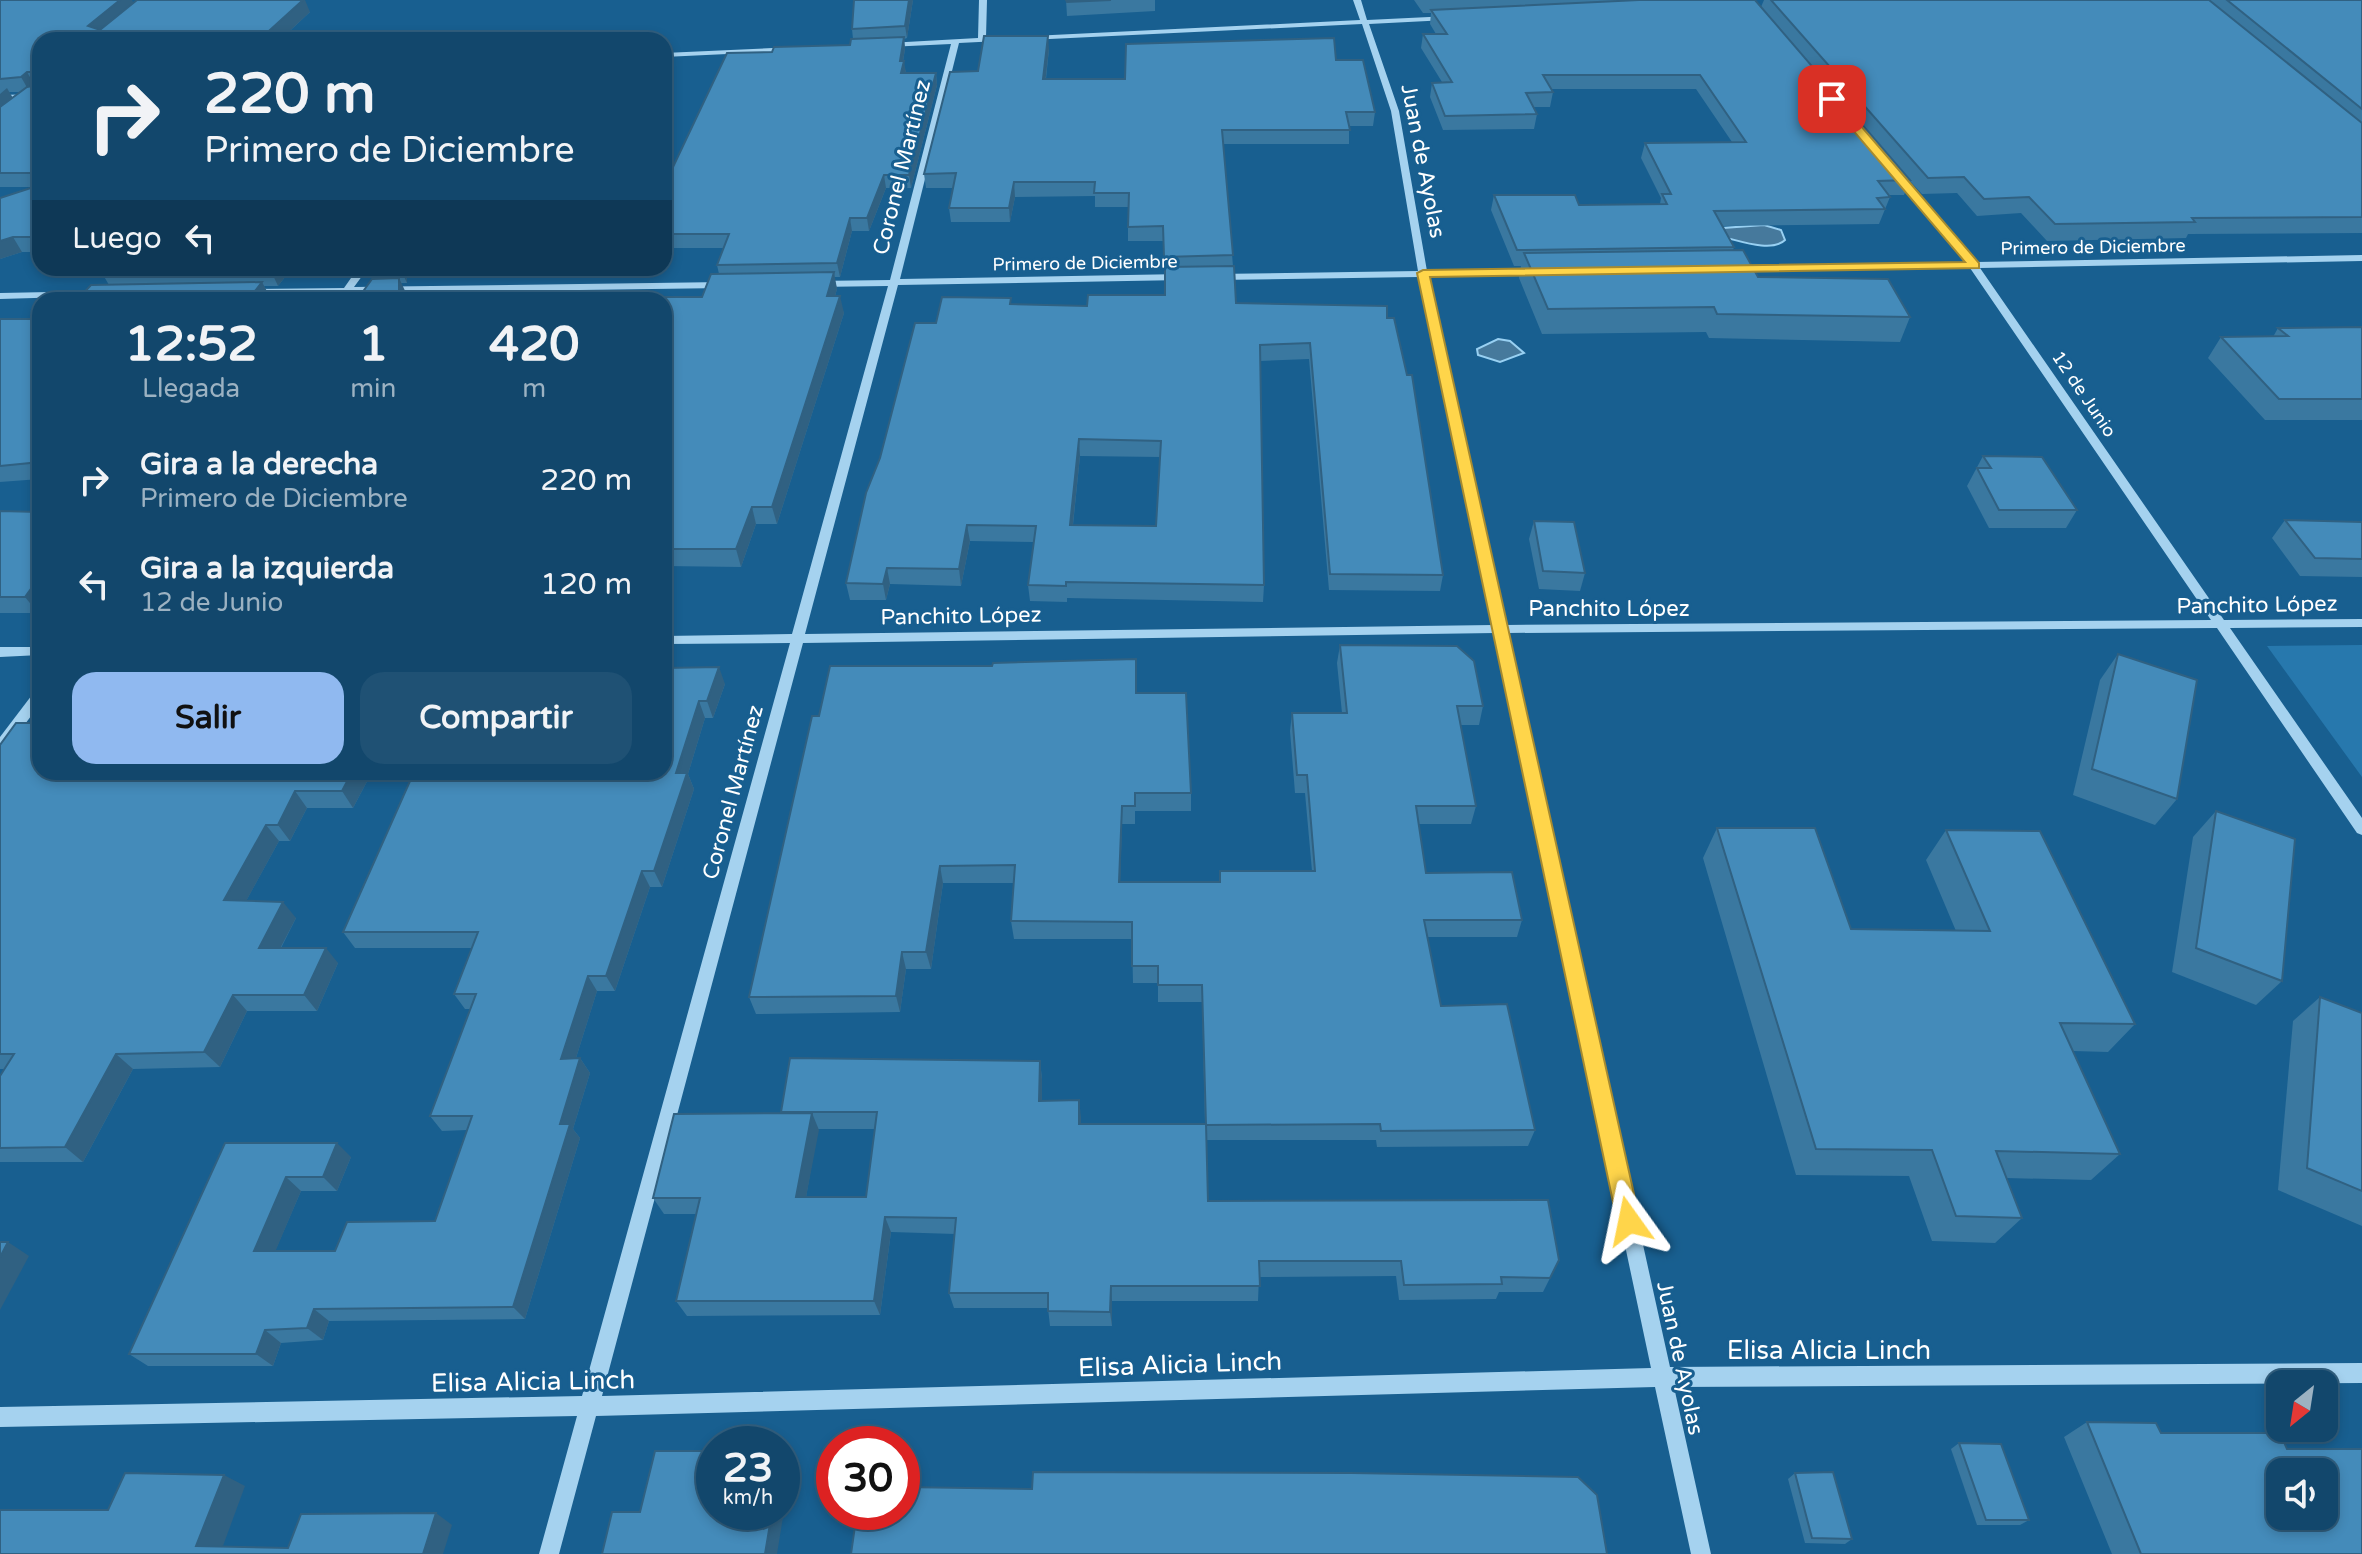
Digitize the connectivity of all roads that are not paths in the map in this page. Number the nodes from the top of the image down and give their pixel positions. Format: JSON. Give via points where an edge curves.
{"nodes":[{"id":1,"x":983,"y":0,"type":"edge"},
{"id":2,"x":1357,"y":0,"type":"edge"},
{"id":3,"x":1459,"y":17,"type":"edge"},
{"id":4,"x":1366,"y":22,"type":"junction"},
{"id":5,"x":1028,"y":38,"type":"edge"},
{"id":6,"x":1013,"y":39,"type":"edge"},
{"id":7,"x":982,"y":40,"type":"junction"},
{"id":8,"x":956,"y":41,"type":"junction"},
{"id":9,"x":879,"y":45,"type":"edge"},
{"id":10,"x":802,"y":49,"type":"edge"},
{"id":11,"x":672,"y":55,"type":"edge"},
{"id":12,"x":32,"y":94,"type":"edge"},
{"id":13,"x":0,"y":97,"type":"edge"},
{"id":14,"x":32,"y":98,"type":"edge"},
{"id":15,"x":22,"y":105,"type":"edge"},
{"id":16,"x":1893,"y":170,"type":"edge"},
{"id":17,"x":2362,"y":258,"type":"edge"},
{"id":18,"x":1974,"y":266,"type":"junction"},
{"id":19,"x":1723,"y":269,"type":"edge"},
{"id":20,"x":1549,"y":272,"type":"edge"},
{"id":21,"x":1423,"y":273,"type":"junction"},
{"id":22,"x":357,"y":276,"type":"edge"},
{"id":23,"x":1190,"y":277,"type":"edge"},
{"id":24,"x":1206,"y":277,"type":"edge"},
{"id":25,"x":894,"y":282,"type":"junction"},
{"id":26,"x":800,"y":284,"type":"edge"},
{"id":27,"x":738,"y":285,"type":"edge"},
{"id":28,"x":347,"y":290,"type":"junction"},
{"id":29,"x":237,"y":292,"type":"edge"},
{"id":30,"x":32,"y":295,"type":"edge"},
{"id":31,"x":0,"y":296,"type":"edge"},
{"id":32,"x":2362,"y":623,"type":"edge"},
{"id":33,"x":2219,"y":625,"type":"junction"},
{"id":34,"x":1501,"y":629,"type":"junction"},
{"id":35,"x":796,"y":637,"type":"junction"},
{"id":36,"x":672,"y":640,"type":"edge"},
{"id":37,"x":32,"y":651,"type":"edge"},
{"id":38,"x":0,"y":652,"type":"edge"},
{"id":39,"x":32,"y":705,"type":"edge"},
{"id":40,"x":0,"y":747,"type":"edge"},
{"id":41,"x":2362,"y":829,"type":"edge"},
{"id":42,"x":2362,"y":1373,"type":"edge"},
{"id":43,"x":1662,"y":1377,"type":"junction"},
{"id":44,"x":589,"y":1406,"type":"junction"},
{"id":45,"x":0,"y":1417,"type":"edge"},
{"id":46,"x":549,"y":1554,"type":"edge"},
{"id":47,"x":1701,"y":1554,"type":"edge"}],
"edges":[{"from":1,"to":7,"type":"street"},
{"from":2,"to":4,"type":"street","name":"Juan de Ayolas"},
{"from":3,"to":4,"type":"street"},
{"from":4,"to":5,"type":"street"},
{"from":4,"to":21,"type":"street","name":"Juan de Ayolas","via":[[1395,111]]},
{"from":6,"to":7,"type":"street"},
{"from":7,"to":8,"type":"street"},
{"from":8,"to":9,"type":"street"},
{"from":8,"to":25,"type":"street","name":"Coronel Martínez"},
{"from":10,"to":11,"type":"street"},
{"from":12,"to":13,"type":"street"},
{"from":14,"to":15,"type":"street"},
{"from":16,"to":18,"type":"street","name":"12 de Junio"},
{"from":17,"to":18,"type":"street","name":"Primero de Diciembre"},
{"from":18,"to":19,"type":"street","name":"Primero de Diciembre"},
{"from":18,"to":33,"type":"street","name":"12 de Junio"},
{"from":20,"to":21,"type":"street","name":"Primero de Diciembre"},
{"from":21,"to":24,"type":"street","name":"Primero de Diciembre"},
{"from":21,"to":34,"type":"street","name":"Juan de Ayolas"},
{"from":22,"to":28,"type":"street"},
{"from":23,"to":25,"type":"street","name":"Primero de Diciembre"},
{"from":25,"to":26,"type":"street","name":"Primero de Diciembre"},
{"from":25,"to":35,"type":"street","name":"Coronel Martínez"},
{"from":27,"to":28,"type":"street"},
{"from":28,"to":29,"type":"street"},
{"from":30,"to":31,"type":"street"},
{"from":32,"to":33,"type":"street","name":"Panchito López"},
{"from":33,"to":34,"type":"street","name":"Panchito López"},
{"from":33,"to":41,"type":"street","name":"12 de Junio"},
{"from":34,"to":35,"type":"street","name":"Panchito López"},
{"from":34,"to":43,"type":"street","name":"Juan de Ayolas"},
{"from":35,"to":36,"type":"street","name":"Panchito López"},
{"from":35,"to":44,"type":"street","name":"Coronel Martínez"},
{"from":37,"to":38,"type":"street"},
{"from":39,"to":40,"type":"street"},
{"from":42,"to":43,"type":"street","name":"Elisa Alicia Linch"},
{"from":43,"to":44,"type":"street","name":"Elisa Alicia Linch"},
{"from":43,"to":47,"type":"street","name":"Juan de Ayolas"},
{"from":44,"to":45,"type":"street","name":"Elisa Alicia Linch"},
{"from":44,"to":46,"type":"street","name":"Coronel Martínez"}]}
